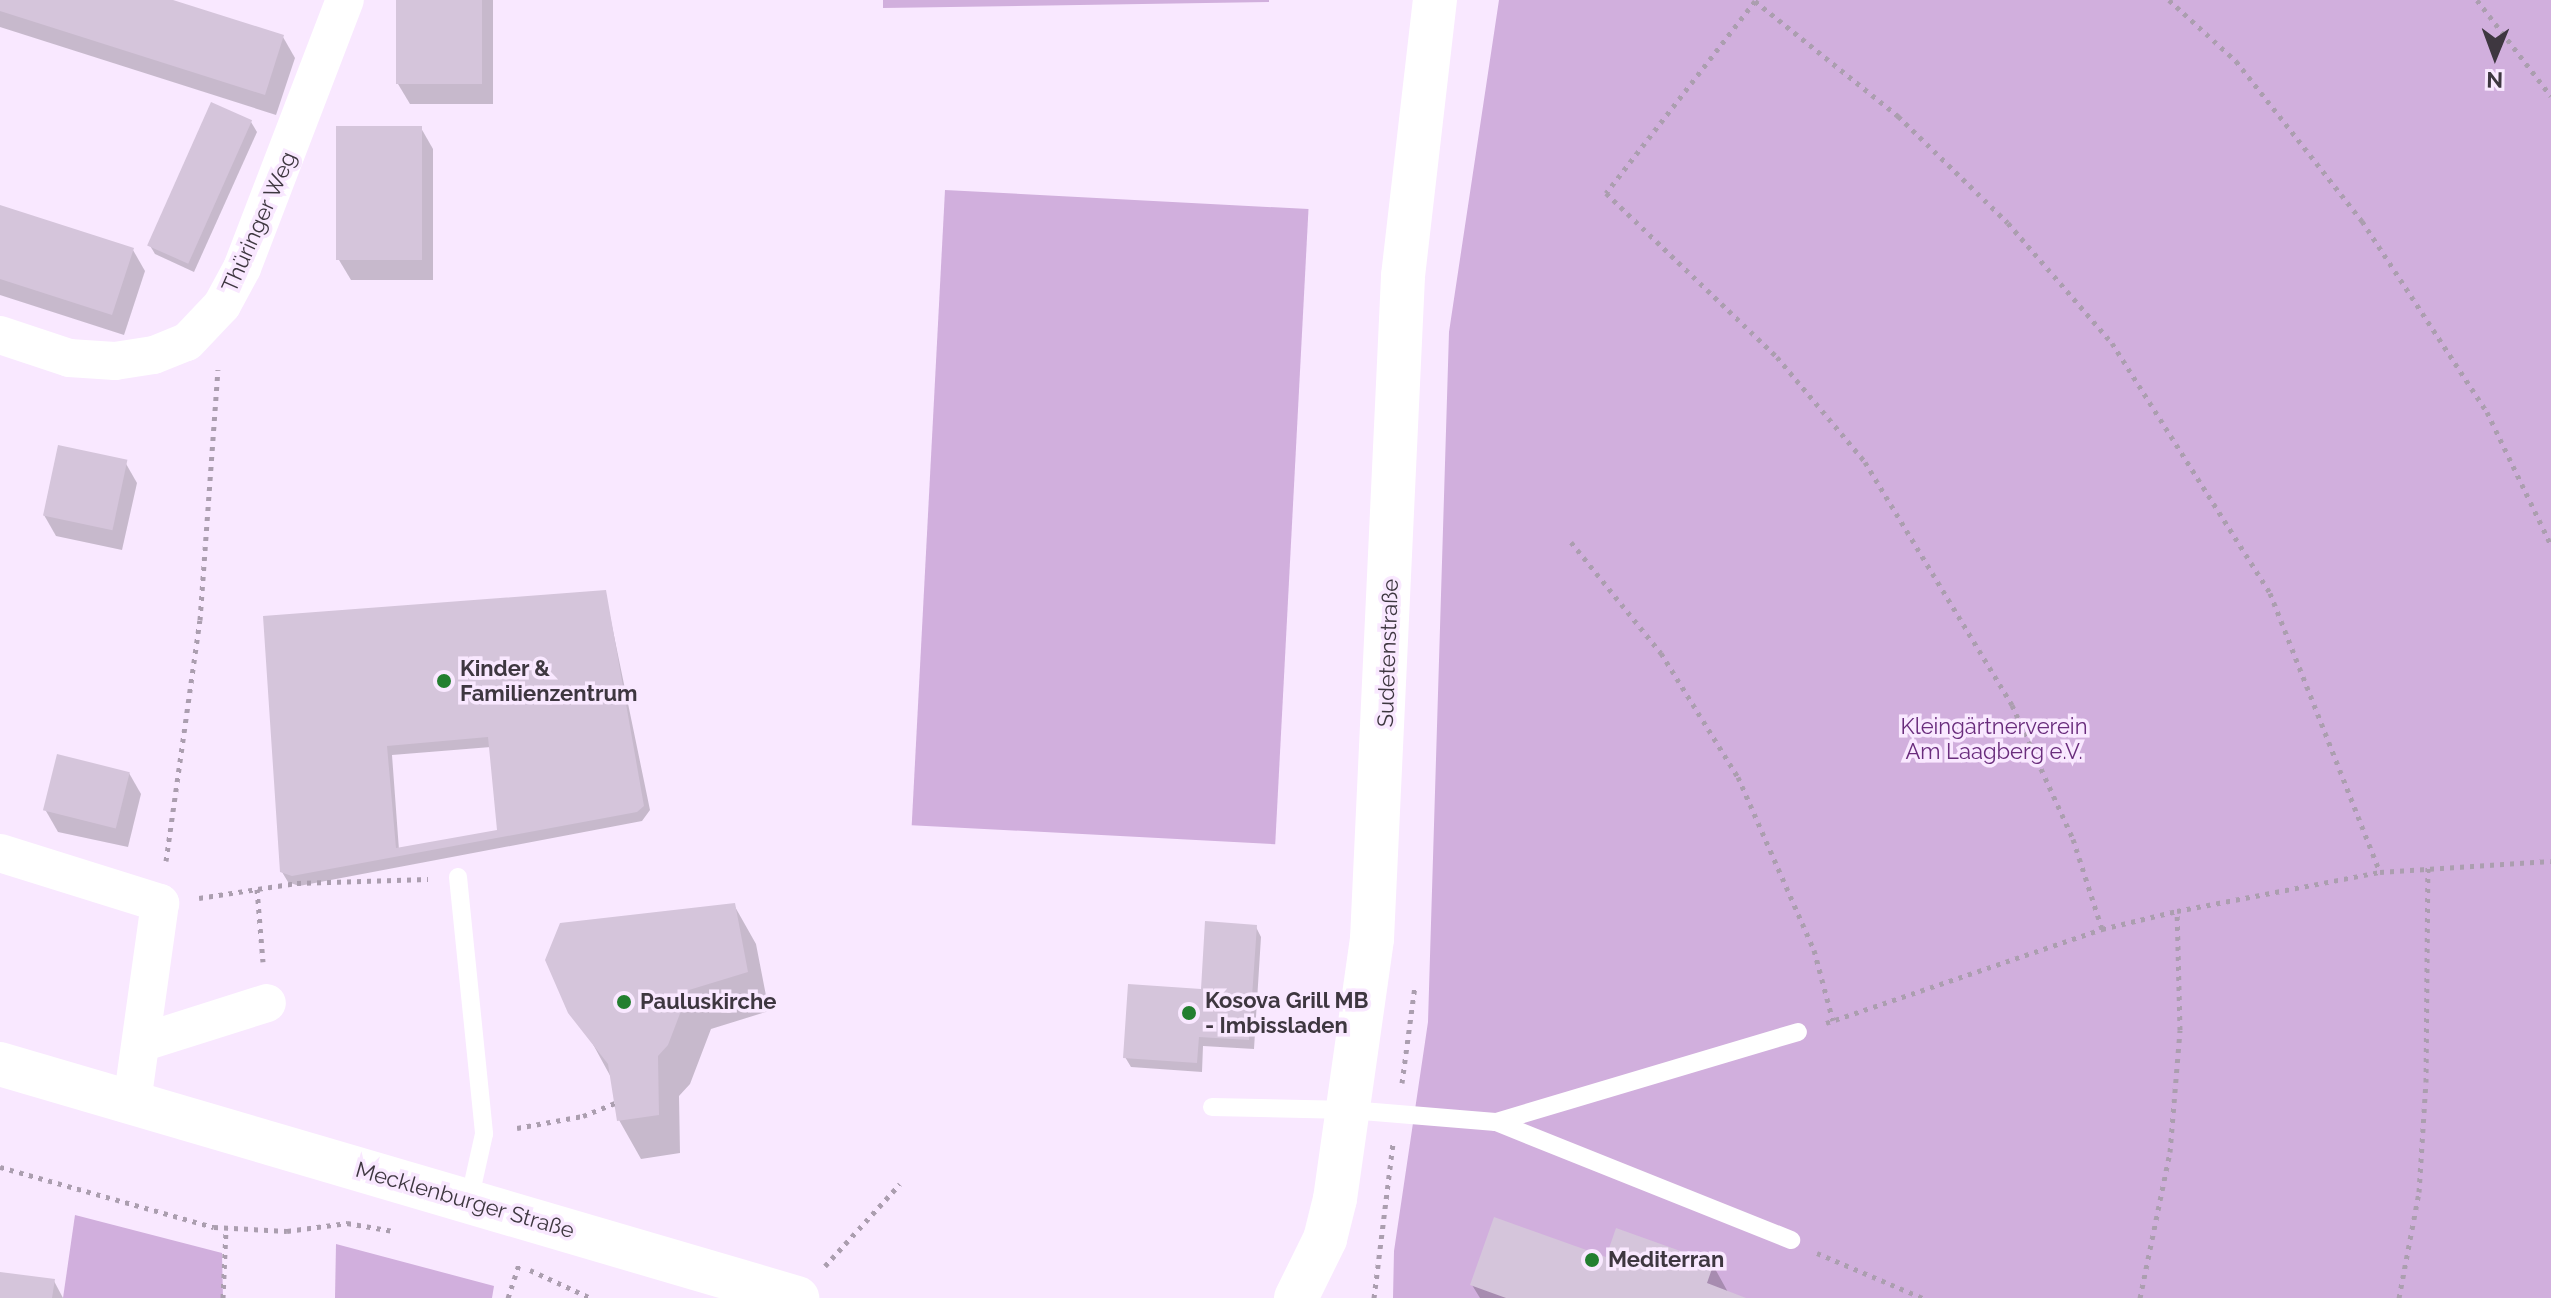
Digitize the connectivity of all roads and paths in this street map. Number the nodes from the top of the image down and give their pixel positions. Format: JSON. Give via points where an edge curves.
{"nodes":[{"id":1,"x":345,"y":0,"type":"edge"},
{"id":2,"x":1435,"y":0,"type":"edge"},
{"id":3,"x":1755,"y":0,"type":"edge"},
{"id":4,"x":2169,"y":0,"type":"edge"},
{"id":5,"x":2477,"y":0,"type":"edge"},
{"id":6,"x":2551,"y":96,"type":"edge"},
{"id":7,"x":222,"y":305,"type":"junction"},
{"id":8,"x":0,"y":335,"type":"edge"},
{"id":9,"x":1571,"y":542,"type":"dead end"},
{"id":10,"x":2551,"y":545,"type":"edge"},
{"id":11,"x":0,"y":853,"type":"edge"},
{"id":12,"x":2551,"y":861,"type":"edge"},
{"id":13,"x":2428,"y":867,"type":"junction"},
{"id":14,"x":2380,"y":872,"type":"junction"},
{"id":15,"x":458,"y":877,"type":"joint"},
{"id":16,"x":257,"y":889,"type":"junction"},
{"id":17,"x":160,"y":903,"type":"junction"},
{"id":18,"x":2177,"y":911,"type":"junction"},
{"id":19,"x":2102,"y":929,"type":"junction"},
{"id":20,"x":267,"y":1003,"type":"joint"},
{"id":21,"x":1833,"y":1021,"type":"junction"},
{"id":22,"x":1798,"y":1032,"type":"joint"},
{"id":23,"x":141,"y":1043,"type":"junction"},
{"id":24,"x":0,"y":1064,"type":"edge"},
{"id":25,"x":132,"y":1102,"type":"junction"},
{"id":26,"x":615,"y":1103,"type":"dead end"},
{"id":27,"x":1212,"y":1107,"type":"dead end"},
{"id":28,"x":1350,"y":1110,"type":"junction"},
{"id":29,"x":1496,"y":1122,"type":"junction"},
{"id":30,"x":484,"y":1134,"type":"junction"},
{"id":31,"x":0,"y":1167,"type":"edge"},
{"id":32,"x":900,"y":1184,"type":"dead end"},
{"id":33,"x":469,"y":1201,"type":"junction"},
{"id":34,"x":226,"y":1228,"type":"junction"},
{"id":35,"x":402,"y":1233,"type":"dead end"},
{"id":36,"x":1791,"y":1240,"type":"joint"},
{"id":37,"x":504,"y":1261,"type":"dead end"},
{"id":38,"x":223,"y":1298,"type":"edge"},
{"id":39,"x":591,"y":1298,"type":"edge"},
{"id":40,"x":796,"y":1298,"type":"edge"},
{"id":41,"x":1296,"y":1298,"type":"edge"},
{"id":42,"x":1923,"y":1298,"type":"edge"},
{"id":43,"x":2140,"y":1298,"type":"edge"},
{"id":44,"x":2399,"y":1298,"type":"edge"}],
"edges":[{"from":1,"to":7,"type":"street","name":"Thüringer Weg","via":[[301,124]]},
{"from":2,"to":28,"type":"street","name":"Sudetenstraße","via":[[1403,276],[1381,813]]},
{"from":3,"to":14,"type":"path","via":[[1898,116],[2008,223],[2112,343],[2270,593]]},
{"from":3,"to":19,"type":"path","via":[[1606,193],[1777,357],[1865,462],[2012,705],[2073,839]]},
{"from":4,"to":10,"type":"path","via":[[2236,61],[2362,221],[2487,412]]},
{"from":5,"to":6,"type":"path"},
{"from":7,"to":8,"type":"street","name":"Thüringer Weg","via":[[187,342],[154,355],[115,361],[69,358]]},
{"from":7,"to":17,"type":"path","via":[[200,620]]},
{"from":9,"to":21,"type":"path","via":[[1661,653],[1738,777],[1814,950]]},
{"from":11,"to":17,"type":"street"},
{"from":12,"to":13,"type":"path"},
{"from":13,"to":14,"type":"path"},
{"from":13,"to":44,"type":"path","via":[[2421,1160]]},
{"from":14,"to":18,"type":"path"},
{"from":15,"to":16,"type":"path"},
{"from":15,"to":30,"type":"lane"},
{"from":16,"to":17,"type":"path"},
{"from":16,"to":20,"type":"path"},
{"from":17,"to":23,"type":"street"},
{"from":18,"to":19,"type":"path"},
{"from":18,"to":43,"type":"path","via":[[2180,1030],[2170,1152]]},
{"from":19,"to":21,"type":"path"},
{"from":20,"to":23,"type":"street"},
{"from":21,"to":22,"type":"path"},
{"from":22,"to":29,"type":"lane"},
{"from":23,"to":25,"type":"street"},
{"from":24,"to":25,"type":"street","name":"Mecklenburger Straße"},
{"from":25,"to":33,"type":"street","name":"Mecklenburger Straße"},
{"from":26,"to":30,"type":"path","via":[[583,1116]]},
{"from":27,"to":28,"type":"lane"},
{"from":28,"to":29,"type":"lane"},
{"from":28,"to":41,"type":"street","name":"Sudetenstraße","via":[[1325,1239]]},
{"from":29,"to":36,"type":"lane"},
{"from":30,"to":33,"type":"lane"},
{"from":31,"to":34,"type":"path"},
{"from":32,"to":40,"type":"path"},
{"from":33,"to":40,"type":"street","name":"Mecklenburger Straße"},
{"from":34,"to":35,"type":"path","via":[[287,1231],[347,1223]]},
{"from":34,"to":38,"type":"path"},
{"from":36,"to":42,"type":"path"},
{"from":37,"to":39,"type":"path"}]}
